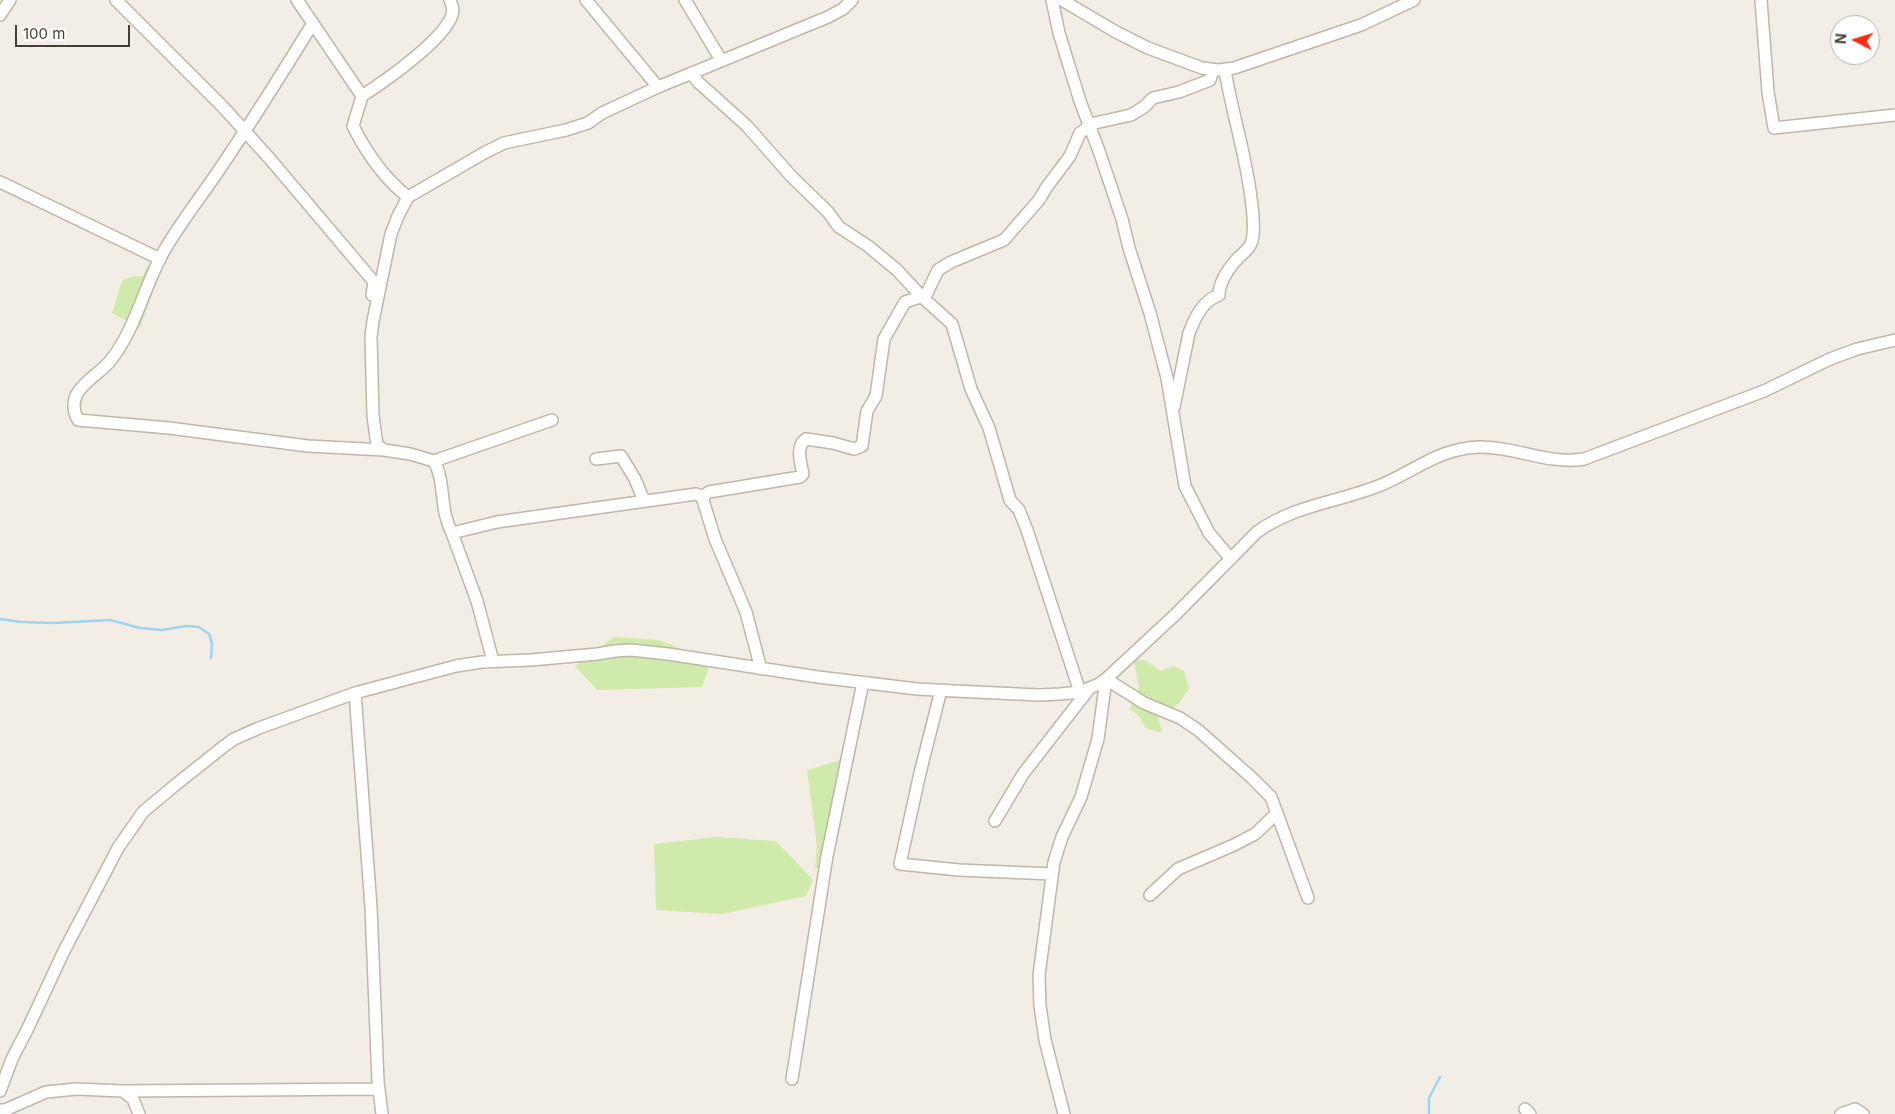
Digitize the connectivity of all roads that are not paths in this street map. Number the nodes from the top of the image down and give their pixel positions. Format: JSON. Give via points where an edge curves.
{"nodes":[{"id":1,"x":10,"y":0,"type":"edge"},
{"id":2,"x":116,"y":0,"type":"edge"},
{"id":3,"x":298,"y":0,"type":"edge"},
{"id":4,"x":450,"y":0,"type":"edge"},
{"id":5,"x":586,"y":0,"type":"edge"},
{"id":6,"x":685,"y":0,"type":"edge"},
{"id":7,"x":852,"y":0,"type":"edge"},
{"id":8,"x":1052,"y":0,"type":"edge"},
{"id":9,"x":1062,"y":0,"type":"edge"},
{"id":10,"x":1414,"y":0,"type":"edge"},
{"id":11,"x":1761,"y":0,"type":"edge"},
{"id":12,"x":0,"y":15,"type":"edge"},
{"id":13,"x":313,"y":23,"type":"junction"},
{"id":14,"x":721,"y":60,"type":"junction"},
{"id":15,"x":1213,"y":70,"type":"junction"},
{"id":16,"x":1226,"y":70,"type":"junction"},
{"id":17,"x":691,"y":73,"type":"junction"},
{"id":18,"x":658,"y":87,"type":"junction"},
{"id":19,"x":362,"y":96,"type":"junction"},
{"id":20,"x":1895,"y":115,"type":"edge"},
{"id":21,"x":1089,"y":127,"type":"junction"},
{"id":22,"x":244,"y":132,"type":"junction"},
{"id":23,"x":0,"y":182,"type":"edge"},
{"id":24,"x":408,"y":197,"type":"junction"},
{"id":25,"x":160,"y":259,"type":"junction"},
{"id":26,"x":922,"y":297,"type":"junction"},
{"id":27,"x":1895,"y":340,"type":"edge"},
{"id":28,"x":372,"y":362,"type":"junction"},
{"id":29,"x":1172,"y":412,"type":"junction"},
{"id":30,"x":552,"y":420,"type":"dead end"},
{"id":31,"x":384,"y":450,"type":"junction"},
{"id":32,"x":596,"y":459,"type":"dead end"},
{"id":33,"x":434,"y":461,"type":"junction"},
{"id":34,"x":702,"y":497,"type":"junction"},
{"id":35,"x":644,"y":501,"type":"junction"},
{"id":36,"x":452,"y":533,"type":"junction"},
{"id":37,"x":1231,"y":559,"type":"junction"},
{"id":38,"x":493,"y":661,"type":"junction"},
{"id":39,"x":762,"y":669,"type":"junction"},
{"id":40,"x":1106,"y":679,"type":"junction"},
{"id":41,"x":864,"y":682,"type":"junction"},
{"id":42,"x":1085,"y":689,"type":"junction"},
{"id":43,"x":941,"y":690,"type":"junction"},
{"id":44,"x":355,"y":692,"type":"junction"},
{"id":45,"x":1276,"y":814,"type":"junction"},
{"id":46,"x":995,"y":821,"type":"dead end"},
{"id":47,"x":1052,"y":874,"type":"junction"},
{"id":48,"x":1150,"y":895,"type":"dead end"},
{"id":49,"x":1308,"y":898,"type":"dead end"},
{"id":50,"x":792,"y":1079,"type":"dead end"},
{"id":51,"x":378,"y":1090,"type":"junction"},
{"id":52,"x":0,"y":1091,"type":"edge"},
{"id":53,"x":123,"y":1091,"type":"junction"},
{"id":54,"x":0,"y":1110,"type":"edge"},
{"id":55,"x":139,"y":1114,"type":"edge"},
{"id":56,"x":382,"y":1114,"type":"edge"},
{"id":57,"x":1064,"y":1114,"type":"edge"},
{"id":58,"x":1841,"y":1114,"type":"edge"},
{"id":59,"x":1863,"y":1114,"type":"edge"}],
"edges":[{"from":1,"to":12,"type":"street"},
{"from":2,"to":22,"type":"street"},
{"from":3,"to":13,"type":"street"},
{"from":4,"to":19,"type":"street","via":[[452,15],[427,47]]},
{"from":5,"to":18,"type":"street"},
{"from":6,"to":14,"type":"street"},
{"from":7,"to":14,"type":"street","via":[[828,16]]},
{"from":8,"to":21,"type":"street","via":[[1060,38]]},
{"from":9,"to":15,"type":"street","via":[[1148,48]]},
{"from":10,"to":16,"type":"street","via":[[1361,26]]},
{"from":11,"to":20,"type":"street","via":[[1774,128]]},
{"from":13,"to":19,"type":"street"},
{"from":13,"to":22,"type":"street"},
{"from":14,"to":17,"type":"street"},
{"from":15,"to":16,"type":"street"},
{"from":15,"to":21,"type":"street","via":[[1210,80],[1153,98],[1131,115]]},
{"from":16,"to":29,"type":"street","via":[[1249,177],[1252,241],[1224,278],[1219,295],[1205,303],[1192,326]]},
{"from":17,"to":18,"type":"street"},
{"from":17,"to":26,"type":"street","via":[[747,126],[839,227],[883,258]]},
{"from":18,"to":24,"type":"street","via":[[588,123],[512,140]]},
{"from":19,"to":24,"type":"street","via":[[353,126],[380,169]]},
{"from":21,"to":26,"type":"street","via":[[1080,133],[1070,156],[1039,200],[1004,240],[938,270]]},
{"from":21,"to":29,"type":"street","via":[[1122,219],[1150,313]]},
{"from":22,"to":25,"type":"street"},
{"from":22,"to":28,"type":"street","via":[[374,282],[364,329],[366,351]]},
{"from":23,"to":25,"type":"street"},
{"from":24,"to":28,"type":"street","via":[[391,234],[373,321]]},
{"from":25,"to":31,"type":"street","via":[[122,343],[110,361],[76,396],[74,410],[78,420],[308,446]]},
{"from":26,"to":34,"type":"street","via":[[905,302],[884,339],[876,396],[867,411],[862,446],[854,449],[806,439],[801,442],[799,451],[803,474],[800,477],[709,492]]},
{"from":26,"to":42,"type":"street","via":[[952,324],[971,389],[989,428],[1010,500],[1019,510],[1027,530]]},
{"from":27,"to":37,"type":"street","via":[[1830,359],[1764,391],[1584,459],[1547,459],[1482,447],[1449,451],[1382,484],[1278,519],[1257,532]]},
{"from":28,"to":31,"type":"street","via":[[373,416],[377,444]]},
{"from":29,"to":37,"type":"street","via":[[1185,486],[1209,533]]},
{"from":30,"to":33,"type":"street"},
{"from":31,"to":33,"type":"street"},
{"from":32,"to":35,"type":"street","via":[[621,456]]},
{"from":33,"to":36,"type":"street","via":[[441,478],[442,501]]},
{"from":34,"to":35,"type":"street","via":[[696,494]]},
{"from":34,"to":39,"type":"street","via":[[715,539],[746,612]]},
{"from":35,"to":36,"type":"street","via":[[497,522]]},
{"from":36,"to":38,"type":"street","via":[[477,602]]},
{"from":37,"to":40,"type":"street"},
{"from":38,"to":39,"type":"street","via":[[631,650]]},
{"from":38,"to":44,"type":"street","via":[[456,666]]},
{"from":39,"to":41,"type":"street"},
{"from":40,"to":42,"type":"street"},
{"from":40,"to":45,"type":"street","via":[[1144,703],[1180,718],[1198,730],[1271,797]]},
{"from":40,"to":47,"type":"street","via":[[1098,739],[1081,797],[1062,837]]},
{"from":41,"to":43,"type":"street"},
{"from":41,"to":50,"type":"street","via":[[827,856]]},
{"from":42,"to":43,"type":"street","via":[[1039,696]]},
{"from":42,"to":46,"type":"street","via":[[1023,774]]},
{"from":43,"to":47,"type":"street","via":[[900,864]]},
{"from":44,"to":51,"type":"street","via":[[371,907]]},
{"from":44,"to":52,"type":"street","via":[[234,739],[143,812],[118,848],[63,953]]},
{"from":45,"to":48,"type":"street","via":[[1254,834],[1178,869]]},
{"from":45,"to":49,"type":"street"},
{"from":47,"to":57,"type":"street","via":[[1040,975],[1040,1006]]},
{"from":51,"to":53,"type":"street"},
{"from":51,"to":56,"type":"street"},
{"from":53,"to":54,"type":"street","via":[[59,1090]]},
{"from":53,"to":55,"type":"street","via":[[133,1100]]},
{"from":58,"to":59,"type":"street","via":[[1855,1109]]}]}
